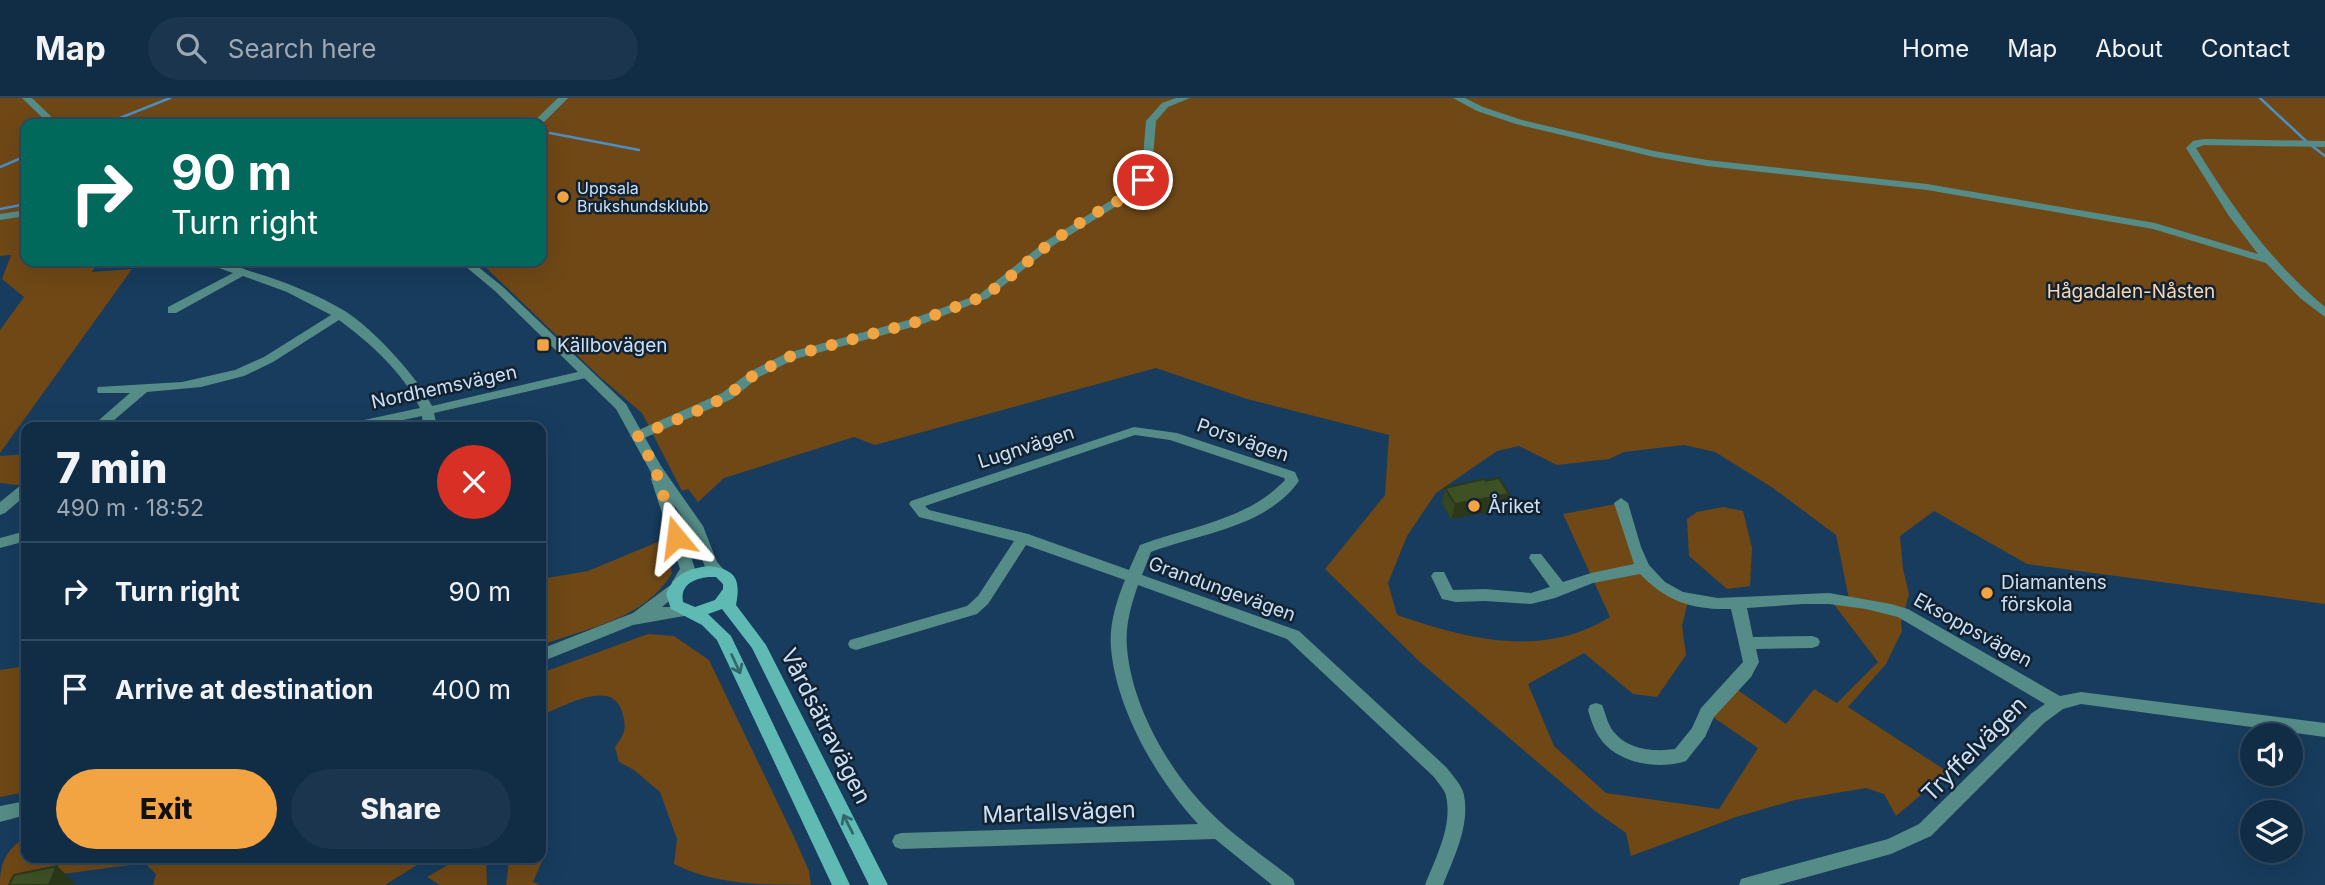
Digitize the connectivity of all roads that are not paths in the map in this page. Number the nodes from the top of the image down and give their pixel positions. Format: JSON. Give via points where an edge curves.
{"nodes":[{"id":1,"x":27,"y":98,"type":"edge"},
{"id":2,"x":563,"y":98,"type":"edge"},
{"id":3,"x":1185,"y":98,"type":"edge"},
{"id":4,"x":1458,"y":98,"type":"edge"},
{"id":5,"x":49,"y":119,"type":"edge"},
{"id":6,"x":541,"y":119,"type":"edge"},
{"id":7,"x":2325,"y":144,"type":"edge"},
{"id":8,"x":21,"y":214,"type":"edge"},
{"id":9,"x":0,"y":217,"type":"edge"},
{"id":10,"x":2267,"y":260,"type":"junction"},
{"id":11,"x":224,"y":266,"type":"edge"},
{"id":12,"x":472,"y":266,"type":"edge"},
{"id":13,"x":244,"y":271,"type":"junction"},
{"id":14,"x":172,"y":310,"type":"dead end"},
{"id":15,"x":2325,"y":313,"type":"edge"},
{"id":16,"x":341,"y":314,"type":"junction"},
{"id":17,"x":586,"y":374,"type":"junction"},
{"id":18,"x":144,"y":388,"type":"junction"},
{"id":19,"x":103,"y":390,"type":"dead end"},
{"id":20,"x":429,"y":410,"type":"junction"},
{"id":21,"x":103,"y":422,"type":"edge"},
{"id":22,"x":373,"y":422,"type":"edge"},
{"id":23,"x":430,"y":422,"type":"edge"},
{"id":24,"x":1148,"y":431,"type":"joint"},
{"id":25,"x":638,"y":436,"type":"junction"},
{"id":26,"x":655,"y":468,"type":"junction"},
{"id":27,"x":21,"y":492,"type":"edge"},
{"id":28,"x":1621,"y":503,"type":"dead end"},
{"id":29,"x":916,"y":504,"type":"joint"},
{"id":30,"x":0,"y":510,"type":"edge"},
{"id":31,"x":21,"y":537,"type":"edge"},
{"id":32,"x":1023,"y":538,"type":"junction"},
{"id":33,"x":0,"y":543,"type":"edge"},
{"id":34,"x":1536,"y":558,"type":"dead end"},
{"id":35,"x":1643,"y":568,"type":"junction"},
{"id":36,"x":719,"y":572,"type":"junction"},
{"id":37,"x":1438,"y":576,"type":"dead end"},
{"id":38,"x":1132,"y":579,"type":"junction"},
{"id":39,"x":677,"y":586,"type":"junction"},
{"id":40,"x":1560,"y":589,"type":"junction"},
{"id":41,"x":730,"y":592,"type":"junction"},
{"id":42,"x":1738,"y":604,"type":"junction"},
{"id":43,"x":689,"y":612,"type":"junction"},
{"id":44,"x":627,"y":622,"type":"junction"},
{"id":45,"x":1812,"y":642,"type":"dead end"},
{"id":46,"x":1748,"y":643,"type":"junction"},
{"id":47,"x":856,"y":644,"type":"dead end"},
{"id":48,"x":546,"y":654,"type":"edge"},
{"id":49,"x":2058,"y":703,"type":"junction"},
{"id":50,"x":1596,"y":710,"type":"dead end"},
{"id":51,"x":2325,"y":730,"type":"edge"},
{"id":52,"x":21,"y":809,"type":"edge"},
{"id":53,"x":0,"y":814,"type":"edge"},
{"id":54,"x":1220,"y":831,"type":"junction"},
{"id":55,"x":901,"y":841,"type":"dead end"},
{"id":56,"x":841,"y":885,"type":"edge"},
{"id":57,"x":879,"y":885,"type":"edge"},
{"id":58,"x":1286,"y":885,"type":"edge"},
{"id":59,"x":1434,"y":885,"type":"edge"},
{"id":60,"x":1748,"y":885,"type":"edge"}],
"edges":[{"from":1,"to":5,"type":"street"},
{"from":2,"to":6,"type":"street"},
{"from":3,"to":25,"type":"street","via":[[1165,105],[1151,121],[1147,169],[1135,190],[1050,243],[984,296],[916,322],[791,356],[755,374],[727,396]]},
{"from":4,"to":10,"type":"street","via":[[1519,122],[1654,154],[1927,187],[2155,226]]},
{"from":7,"to":10,"type":"street","via":[[2204,142],[2192,146],[2224,203]]},
{"from":8,"to":9,"type":"street"},
{"from":10,"to":15,"type":"street"},
{"from":11,"to":13,"type":"street"},
{"from":12,"to":17,"type":"street"},
{"from":13,"to":14,"type":"street"},
{"from":13,"to":16,"type":"street","via":[[304,293]]},
{"from":16,"to":18,"type":"street","via":[[259,365],[223,380]]},
{"from":16,"to":20,"type":"street","via":[[399,368]]},
{"from":17,"to":20,"type":"street","name":"Nordhemsvägen"},
{"from":17,"to":25,"type":"street","via":[[621,407]]},
{"from":18,"to":19,"type":"street"},
{"from":18,"to":21,"type":"street"},
{"from":20,"to":22,"type":"street","name":"Nordhemsvägen"},
{"from":20,"to":23,"type":"street"},
{"from":24,"to":29,"type":"street","name":"Lugnvägen","via":[[1134,431]]},
{"from":24,"to":38,"type":"street","name":"Porsvägen","via":[[1269,467],[1290,475],[1292,481],[1281,495],[1250,516],[1145,550]]},
{"from":25,"to":26,"type":"street"},
{"from":26,"to":36,"type":"street","via":[[696,526],[711,565]]},
{"from":26,"to":39,"type":"street","via":[[688,569]]},
{"from":27,"to":30,"type":"street"},
{"from":28,"to":35,"type":"street"},
{"from":29,"to":32,"type":"street","name":"Grandungevägen","via":[[924,514]]},
{"from":31,"to":33,"type":"street"},
{"from":32,"to":38,"type":"street","name":"Grandungevägen"},
{"from":32,"to":47,"type":"street","via":[[972,610]]},
{"from":34,"to":40,"type":"street"},
{"from":35,"to":40,"type":"street"},
{"from":35,"to":42,"type":"street","name":"Eksoppsvägen","via":[[1661,586],[1688,600]]},
{"from":36,"to":39,"type":"main road","via":[[700,572]]},
{"from":36,"to":41,"type":"main road","via":[[728,578]]},
{"from":37,"to":40,"type":"street","via":[[1447,595],[1459,598],[1483,595],[1530,600]]},
{"from":38,"to":54,"type":"street","via":[[1120,620],[1123,673],[1155,750],[1189,800]]},
{"from":38,"to":59,"type":"street","name":"Grandungevägen","via":[[1293,635],[1440,772],[1455,794],[1455,819],[1452,840]]},
{"from":39,"to":43,"type":"main road","via":[[676,605]]},
{"from":39,"to":44,"type":"street"},
{"from":41,"to":43,"type":"main road","via":[[720,604]]},
{"from":57,"to":41,"type":"main road","name":"Vårdsätravägen","one_way":true,"via":[[758,645],[728,606]]},
{"from":42,"to":46,"type":"street"},
{"from":42,"to":49,"type":"street","name":"Eksoppsvägen","via":[[1802,597],[1839,599],[1903,613]]},
{"from":43,"to":44,"type":"street","via":[[670,610]]},
{"from":43,"to":56,"type":"main road","one_way":true,"via":[[708,621],[723,636]]},
{"from":44,"to":48,"type":"street"},
{"from":45,"to":46,"type":"street"},
{"from":46,"to":50,"type":"street","via":[[1751,662],[1745,673],[1707,713],[1680,757],[1624,751],[1600,728]]},
{"from":49,"to":51,"type":"street","name":"Tryffelvägen","via":[[2081,698]]},
{"from":49,"to":60,"type":"street","name":"Tryffelvägen","via":[[1925,830],[1891,846]]},
{"from":52,"to":53,"type":"street"},
{"from":54,"to":55,"type":"street","name":"Martallsvägen"},
{"from":54,"to":58,"type":"street"}]}
